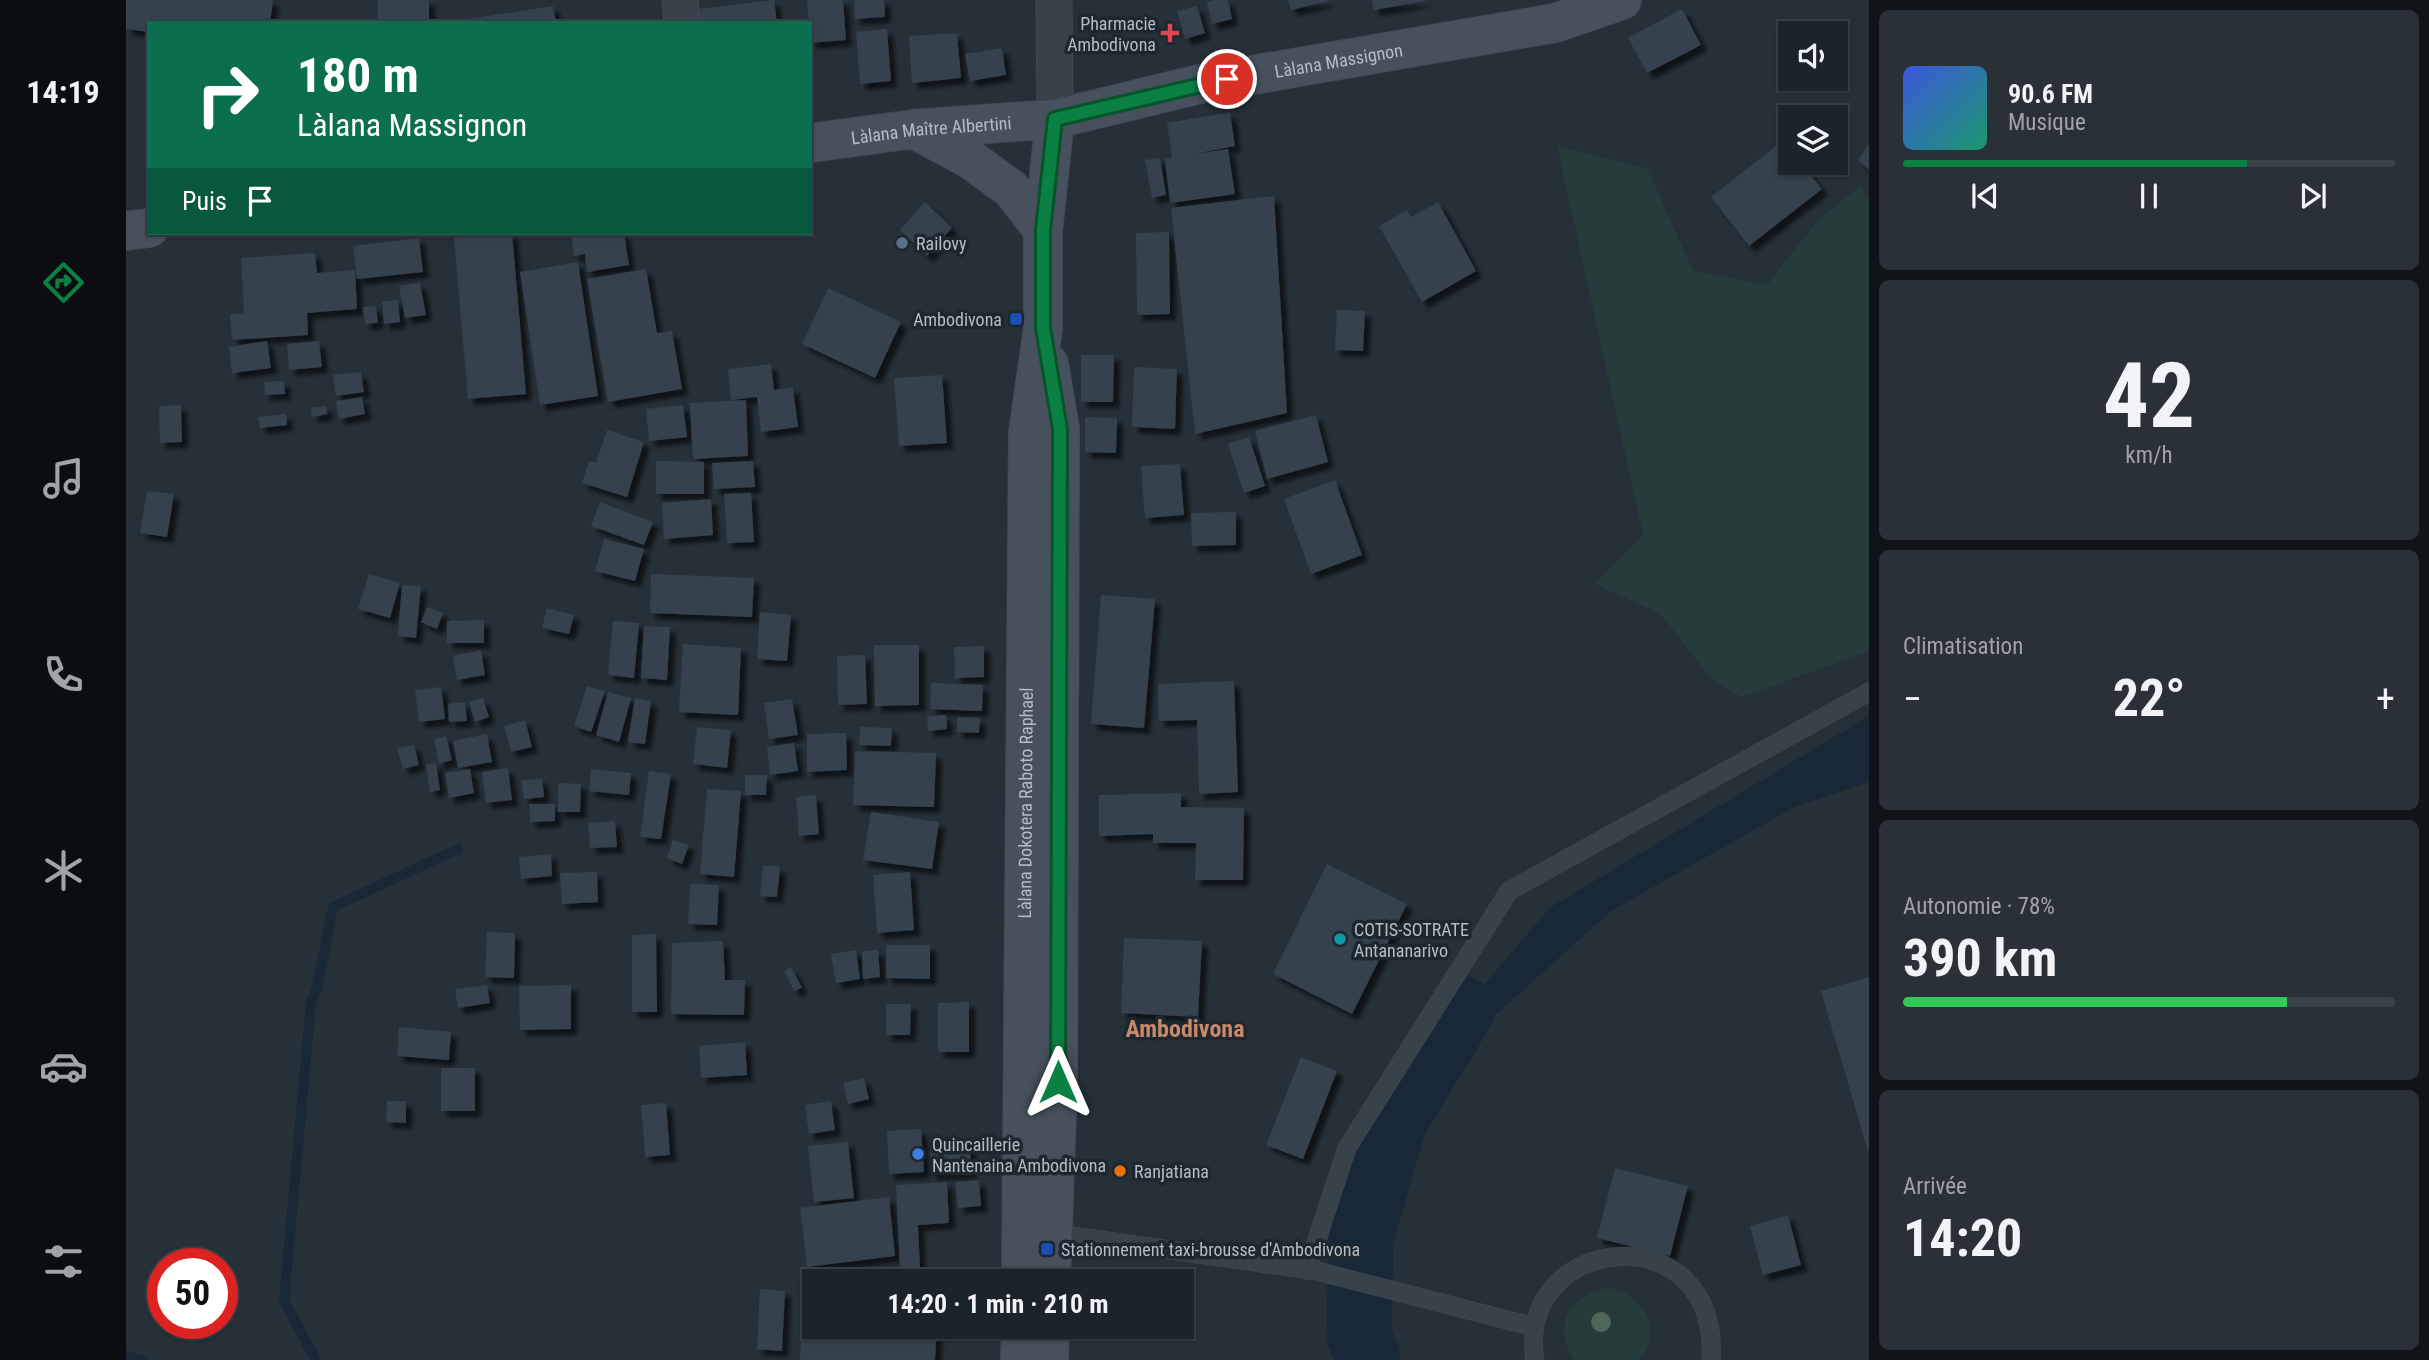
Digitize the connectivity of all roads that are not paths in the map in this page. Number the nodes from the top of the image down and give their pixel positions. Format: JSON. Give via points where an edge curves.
{"nodes":[{"id":1,"x":680,"y":0,"type":"edge"},
{"id":2,"x":1054,"y":0,"type":"edge"},
{"id":3,"x":1622,"y":0,"type":"edge"},
{"id":4,"x":682,"y":21,"type":"edge"},
{"id":5,"x":1055,"y":119,"type":"junction"},
{"id":6,"x":914,"y":130,"type":"junction"},
{"id":7,"x":812,"y":143,"type":"edge"},
{"id":8,"x":147,"y":228,"type":"edge"},
{"id":9,"x":1043,"y":230,"type":"junction"},
{"id":10,"x":126,"y":231,"type":"edge"},
{"id":11,"x":1869,"y":691,"type":"edge"},
{"id":12,"x":1041,"y":1083,"type":"junction"},
{"id":13,"x":1052,"y":1233,"type":"junction"},
{"id":14,"x":1022,"y":1269,"type":"edge"},
{"id":15,"x":1051,"y":1269,"type":"edge"},
{"id":16,"x":1312,"y":1270,"type":"junction"},
{"id":17,"x":1534,"y":1327,"type":"junction"},
{"id":18,"x":1021,"y":1339,"type":"edge"},
{"id":19,"x":1050,"y":1339,"type":"edge"},
{"id":20,"x":1020,"y":1360,"type":"edge"},
{"id":21,"x":1049,"y":1360,"type":"edge"},
{"id":22,"x":1535,"y":1360,"type":"edge"},
{"id":23,"x":1711,"y":1360,"type":"edge"}],
"edges":[{"from":1,"to":4,"type":"street"},
{"from":2,"to":5,"type":"street"},
{"from":3,"to":5,"type":"main road","name":"Làlana Massignon","via":[[1555,23],[1200,84]]},
{"from":5,"to":6,"type":"main road","name":"Làlana Maître Albertini"},
{"from":5,"to":9,"type":"main road","name":"Làlana Dokotera Raboto Raphael"},
{"from":6,"to":7,"type":"main road","name":"Làlana Maître Albertini"},
{"from":6,"to":9,"type":"main road","via":[[970,159],[1011,189]]},
{"from":8,"to":10,"type":"main road"},
{"from":9,"to":12,"type":"main road","name":"Làlana Dokotera Raboto Raphael","via":[[1043,328],[1028,433]]},
{"from":11,"to":16,"type":"lane","via":[[1509,891],[1347,1148]]},
{"from":12,"to":13,"type":"main road","name":"Làlana Dokotera Raboto Raphael"},
{"from":12,"to":14,"type":"main road","name":"Làlana Dokotera Raboto Raphael"},
{"from":13,"to":15,"type":"main road","name":"Làlana Dokotera Raboto Raphael"},
{"from":13,"to":16,"type":"lane"},
{"from":16,"to":17,"type":"lane"},
{"from":17,"to":22,"type":"lane"},
{"from":17,"to":23,"type":"lane","via":[[1553,1288],[1569,1273],[1598,1259],[1630,1255],[1651,1259],[1687,1282],[1709,1320]]},
{"from":18,"to":20,"type":"main road"},
{"from":19,"to":21,"type":"main road"}]}
